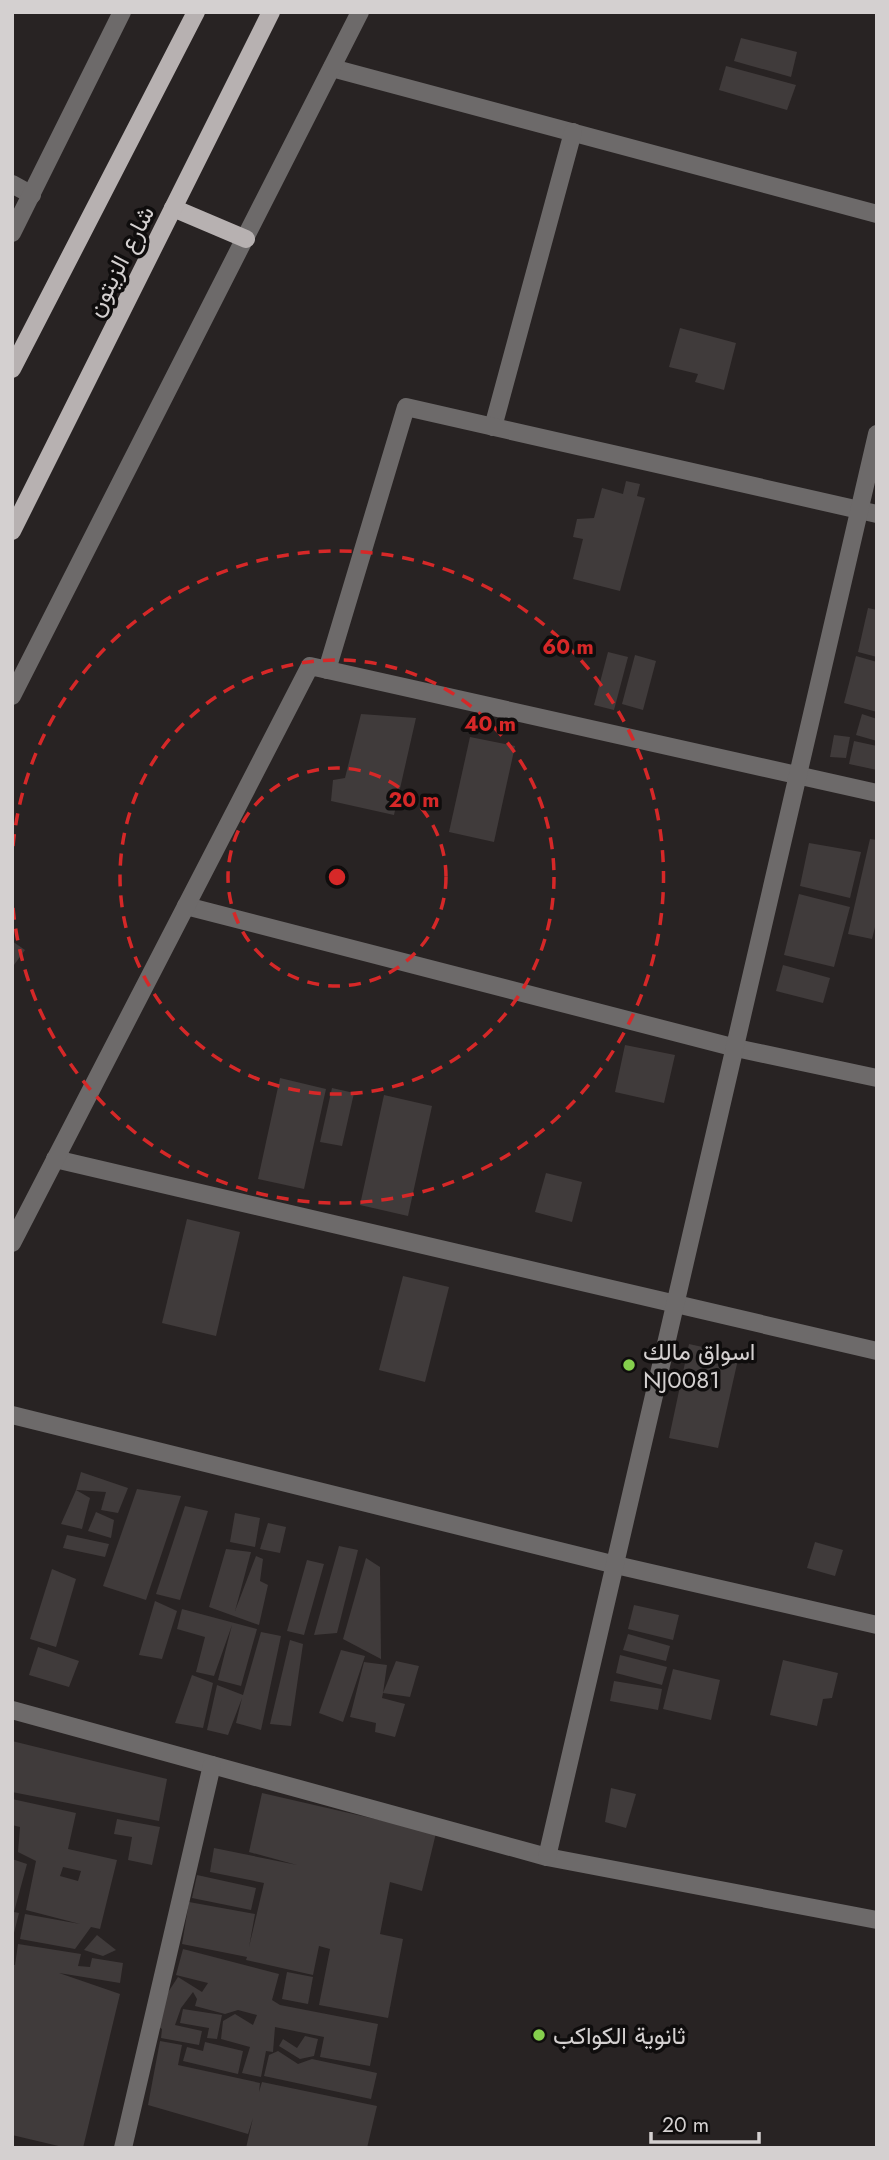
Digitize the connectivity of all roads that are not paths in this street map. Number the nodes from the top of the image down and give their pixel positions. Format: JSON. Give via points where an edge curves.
{"nodes":[{"id":1,"x":122,"y":12,"type":"edge"},
{"id":2,"x":196,"y":12,"type":"edge"},
{"id":3,"x":271,"y":12,"type":"edge"},
{"id":4,"x":360,"y":12,"type":"edge"},
{"id":5,"x":332,"y":68,"type":"junction"},
{"id":6,"x":573,"y":132,"type":"junction"},
{"id":7,"x":12,"y":184,"type":"edge"},
{"id":8,"x":32,"y":195,"type":"junction"},
{"id":9,"x":173,"y":208,"type":"junction"},
{"id":10,"x":877,"y":214,"type":"edge"},
{"id":11,"x":12,"y":233,"type":"edge"},
{"id":12,"x":246,"y":239,"type":"junction"},
{"id":13,"x":12,"y":369,"type":"edge"},
{"id":14,"x":493,"y":427,"type":"junction"},
{"id":15,"x":877,"y":434,"type":"edge"},
{"id":16,"x":868,"y":512,"type":"edge"},
{"id":17,"x":12,"y":531,"type":"edge"},
{"id":18,"x":327,"y":670,"type":"junction"},
{"id":19,"x":12,"y":696,"type":"edge"},
{"id":20,"x":797,"y":774,"type":"junction"},
{"id":21,"x":877,"y":793,"type":"edge"},
{"id":22,"x":186,"y":906,"type":"junction"},
{"id":23,"x":736,"y":1048,"type":"junction"},
{"id":24,"x":877,"y":1079,"type":"edge"},
{"id":25,"x":55,"y":1159,"type":"junction"},
{"id":26,"x":12,"y":1242,"type":"edge"},
{"id":27,"x":676,"y":1303,"type":"junction"},
{"id":28,"x":877,"y":1351,"type":"edge"},
{"id":29,"x":12,"y":1415,"type":"edge"},
{"id":30,"x":616,"y":1565,"type":"junction"},
{"id":31,"x":877,"y":1625,"type":"edge"},
{"id":32,"x":12,"y":1710,"type":"edge"},
{"id":33,"x":212,"y":1765,"type":"junction"},
{"id":34,"x":547,"y":1857,"type":"junction"},
{"id":35,"x":877,"y":1920,"type":"edge"},
{"id":36,"x":123,"y":2148,"type":"edge"}],
"edges":[{"from":1,"to":8,"type":"street"},
{"from":2,"to":13,"type":"main road","name":"شارع الزيتون"},
{"from":3,"to":9,"type":"main road","name":"شارع الزيتون"},
{"from":4,"to":5,"type":"street"},
{"from":5,"to":6,"type":"street"},
{"from":5,"to":12,"type":"street"},
{"from":6,"to":10,"type":"street"},
{"from":6,"to":14,"type":"street"},
{"from":7,"to":8,"type":"street"},
{"from":8,"to":11,"type":"street"},
{"from":9,"to":12,"type":"main road"},
{"from":9,"to":17,"type":"main road","name":"شارع الزيتون"},
{"from":12,"to":19,"type":"street"},
{"from":14,"to":16,"type":"street"},
{"from":14,"to":18,"type":"street","via":[[406,407]]},
{"from":15,"to":16,"type":"street"},
{"from":16,"to":20,"type":"street"},
{"from":18,"to":20,"type":"street"},
{"from":18,"to":22,"type":"street","via":[[310,666]]},
{"from":20,"to":21,"type":"street"},
{"from":20,"to":23,"type":"street"},
{"from":22,"to":23,"type":"street"},
{"from":22,"to":25,"type":"street"},
{"from":23,"to":24,"type":"street"},
{"from":23,"to":27,"type":"street"},
{"from":25,"to":26,"type":"street"},
{"from":25,"to":27,"type":"street"},
{"from":27,"to":28,"type":"street"},
{"from":27,"to":30,"type":"street"},
{"from":29,"to":30,"type":"street"},
{"from":30,"to":31,"type":"street"},
{"from":30,"to":34,"type":"street"},
{"from":32,"to":33,"type":"street"},
{"from":33,"to":34,"type":"street"},
{"from":33,"to":36,"type":"street"},
{"from":34,"to":35,"type":"street"}]}
